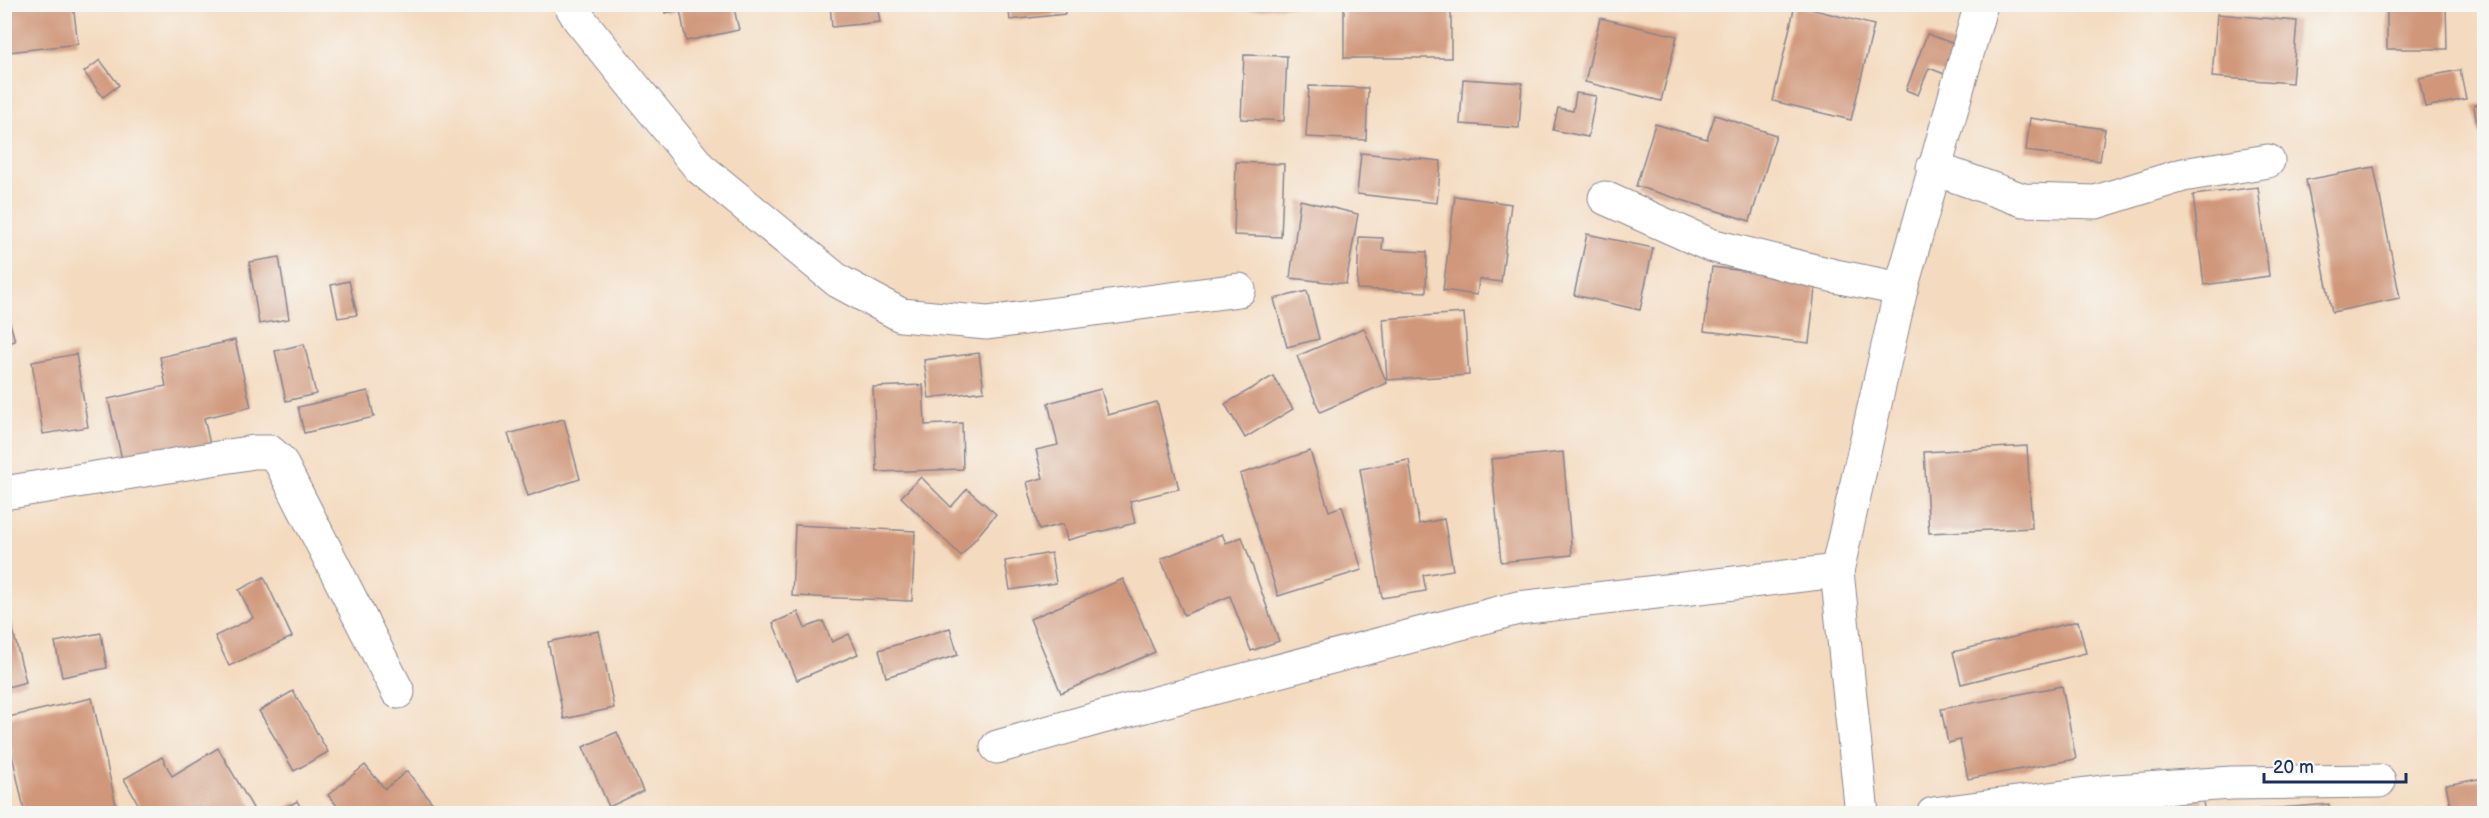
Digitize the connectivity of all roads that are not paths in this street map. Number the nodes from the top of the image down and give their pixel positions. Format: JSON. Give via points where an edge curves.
{"nodes":[{"id":1,"x":570,"y":4,"type":"edge"},
{"id":2,"x":1981,"y":4,"type":"edge"},
{"id":3,"x":2268,"y":161,"type":"dead end"},
{"id":4,"x":1933,"y":168,"type":"junction"},
{"id":5,"x":1605,"y":198,"type":"dead end"},
{"id":6,"x":1901,"y":289,"type":"junction"},
{"id":7,"x":1239,"y":290,"type":"dead end"},
{"id":8,"x":4,"y":493,"type":"edge"},
{"id":9,"x":1837,"y":571,"type":"junction"},
{"id":10,"x":398,"y":692,"type":"dead end"},
{"id":11,"x":997,"y":747,"type":"dead end"},
{"id":12,"x":2379,"y":781,"type":"dead end"},
{"id":13,"x":1862,"y":813,"type":"edge"},
{"id":14,"x":1933,"y":813,"type":"edge"}],
"edges":[{"from":1,"to":7,"type":"street","via":[[700,168],[838,281],[900,315],[987,323]]},
{"from":2,"to":4,"type":"street"},
{"from":3,"to":4,"type":"street","via":[[2183,175],[2096,202],[2023,200]]},
{"from":4,"to":6,"type":"street"},
{"from":5,"to":6,"type":"street","via":[[1710,245]]},
{"from":6,"to":9,"type":"street"},
{"from":8,"to":10,"type":"street","via":[[270,452],[280,461]]},
{"from":9,"to":11,"type":"street","via":[[1518,608]]},
{"from":9,"to":13,"type":"street"},
{"from":12,"to":14,"type":"street","via":[[2219,784],[2102,792]]}]}
